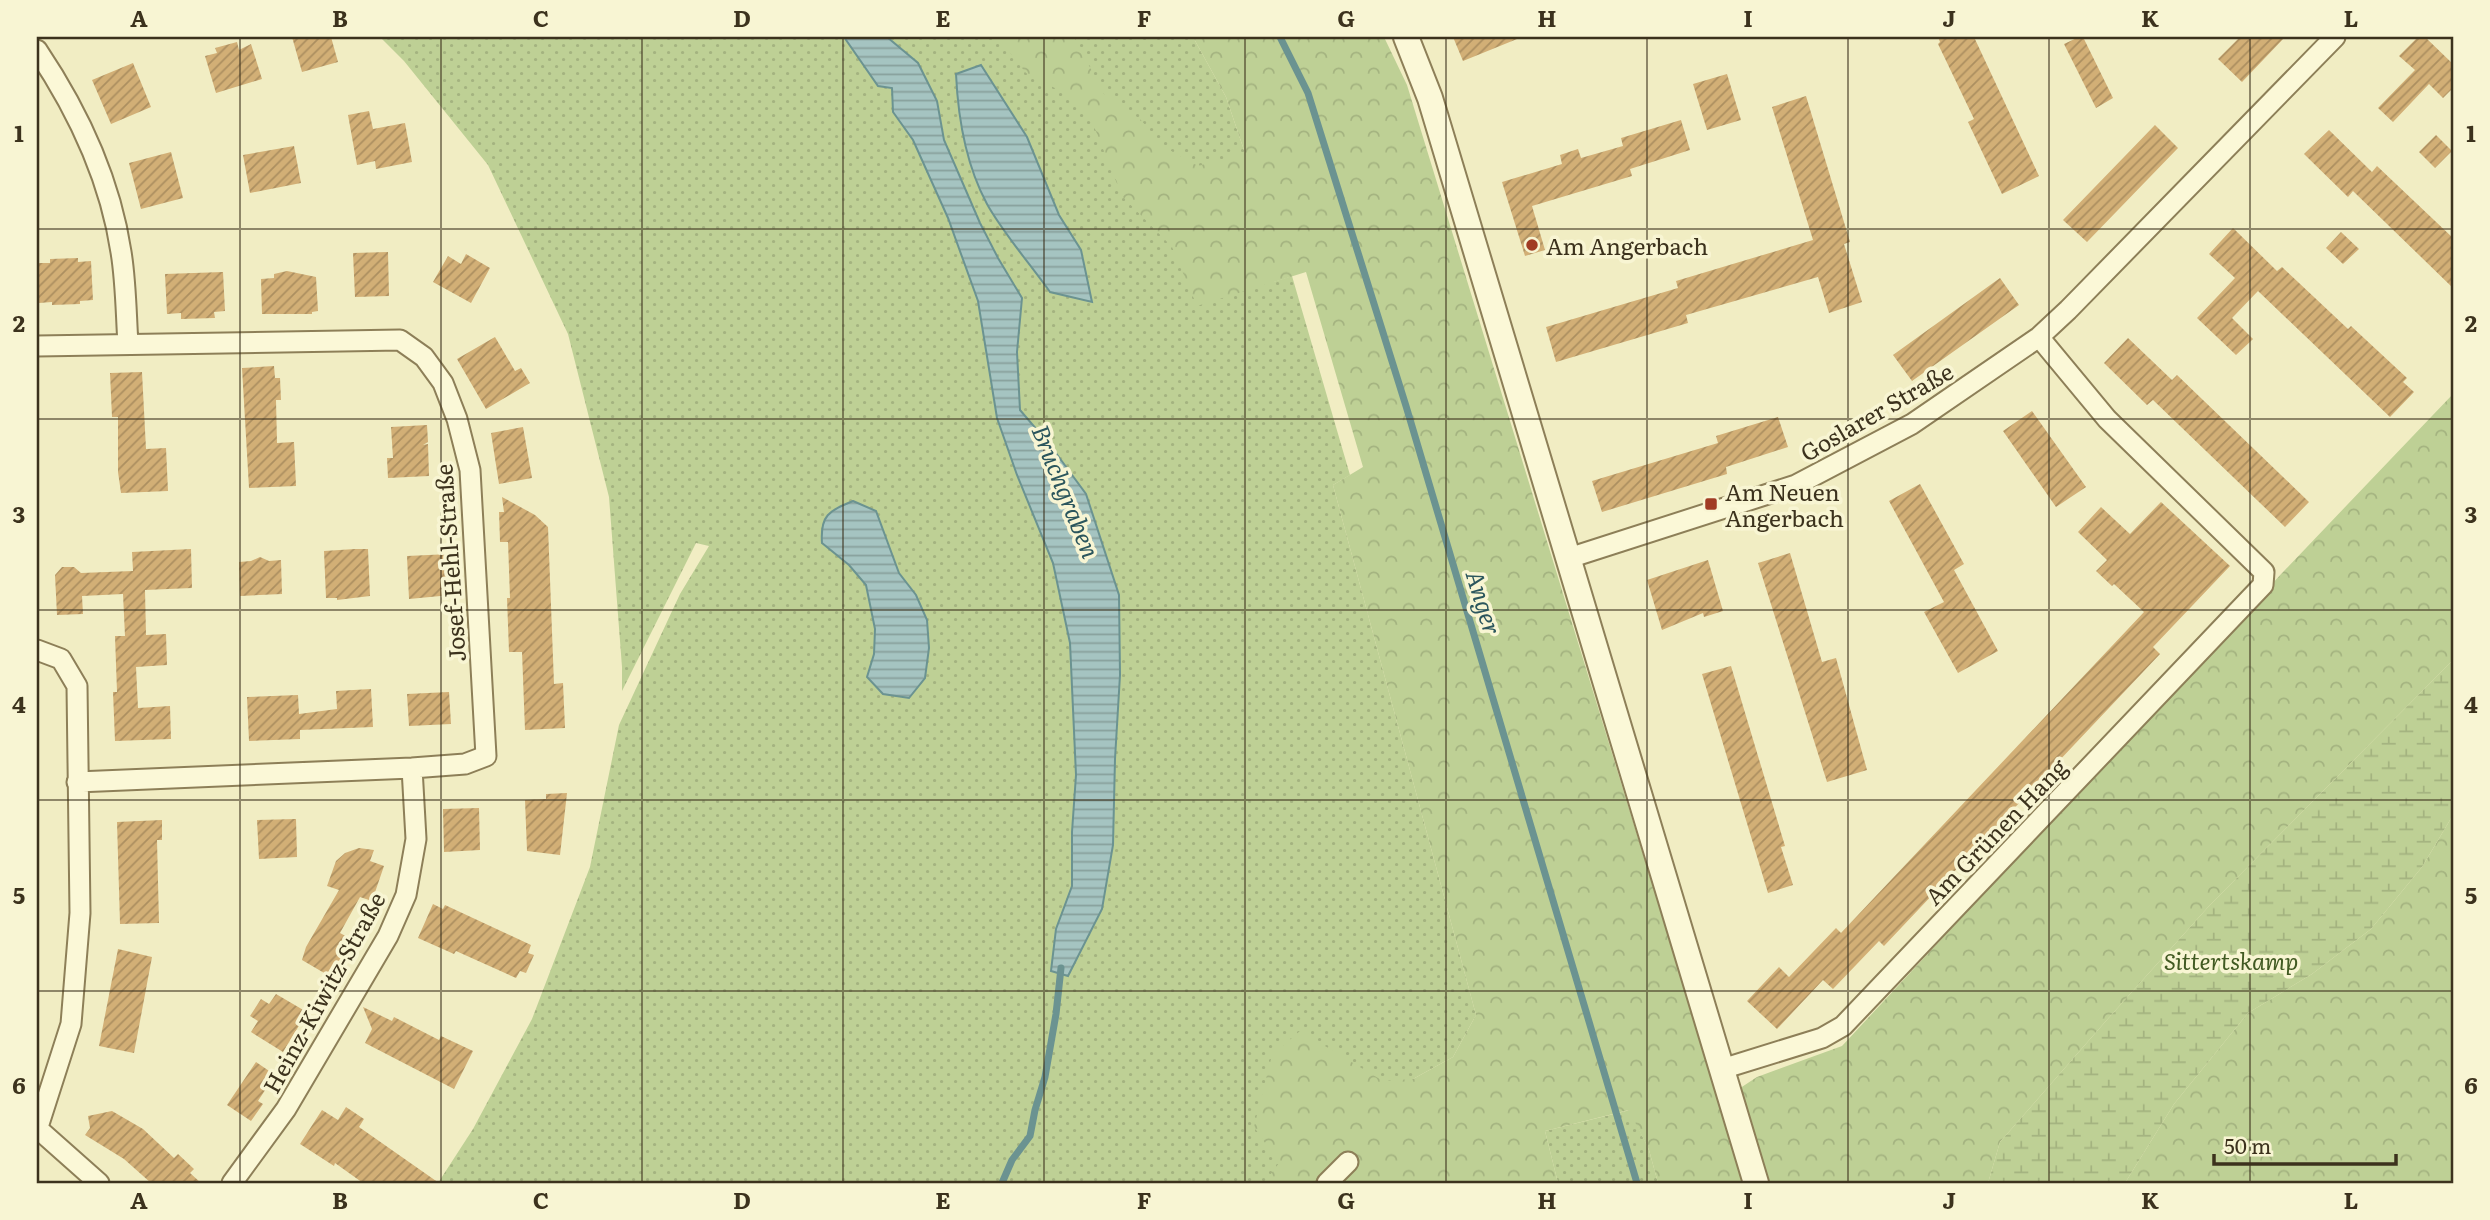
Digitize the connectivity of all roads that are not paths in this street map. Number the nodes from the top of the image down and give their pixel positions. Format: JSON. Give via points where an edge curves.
{"nodes":[{"id":1,"x":1406,"y":37,"type":"edge"},
{"id":2,"x":2335,"y":37,"type":"edge"},
{"id":3,"x":37,"y":50,"type":"edge"},
{"id":4,"x":2039,"y":337,"type":"junction"},
{"id":5,"x":128,"y":344,"type":"junction"},
{"id":6,"x":37,"y":346,"type":"edge"},
{"id":7,"x":1569,"y":558,"type":"junction"},
{"id":8,"x":37,"y":650,"type":"edge"},
{"id":9,"x":412,"y":768,"type":"junction"},
{"id":10,"x":77,"y":782,"type":"junction"},
{"id":11,"x":1721,"y":1069,"type":"junction"},
{"id":12,"x":37,"y":1129,"type":"edge"},
{"id":13,"x":1348,"y":1162,"type":"dead end"},
{"id":14,"x":99,"y":1183,"type":"edge"},
{"id":15,"x":232,"y":1183,"type":"edge"},
{"id":16,"x":1327,"y":1183,"type":"edge"},
{"id":17,"x":1756,"y":1183,"type":"edge"}],
"edges":[{"from":1,"to":7,"type":"street","via":[[1430,98]]},
{"from":2,"to":4,"type":"street","name":"Goslarer Straße"},
{"from":3,"to":5,"type":"street","via":[[68,97],[111,204],[122,254]]},
{"from":4,"to":7,"type":"street","name":"Goslarer Straße","via":[[1912,424],[1796,485]]},
{"from":4,"to":11,"type":"street","name":"Am Grünen Hang","via":[[2107,419],[2264,572],[2263,586],[1843,1026],[1822,1038]]},
{"from":5,"to":6,"type":"street","name":"Josef-Hehl-Straße"},
{"from":5,"to":9,"type":"street","name":"Josef-Hehl-Straße","via":[[400,340],[424,356],[443,383],[470,470],[486,756],[465,764]]},
{"from":7,"to":11,"type":"street"},
{"from":8,"to":10,"type":"street","via":[[61,659],[76,686]]},
{"from":9,"to":10,"type":"street","name":"Josef-Hehl-Straße"},
{"from":9,"to":15,"type":"street","name":"Heinz-Kiwitz-Straße","via":[[416,839],[405,895],[388,936],[286,1109]]},
{"from":10,"to":12,"type":"street","via":[[80,913],[71,1024]]},
{"from":11,"to":17,"type":"street"},
{"from":12,"to":14,"type":"street"},
{"from":13,"to":16,"type":"street"}]}
